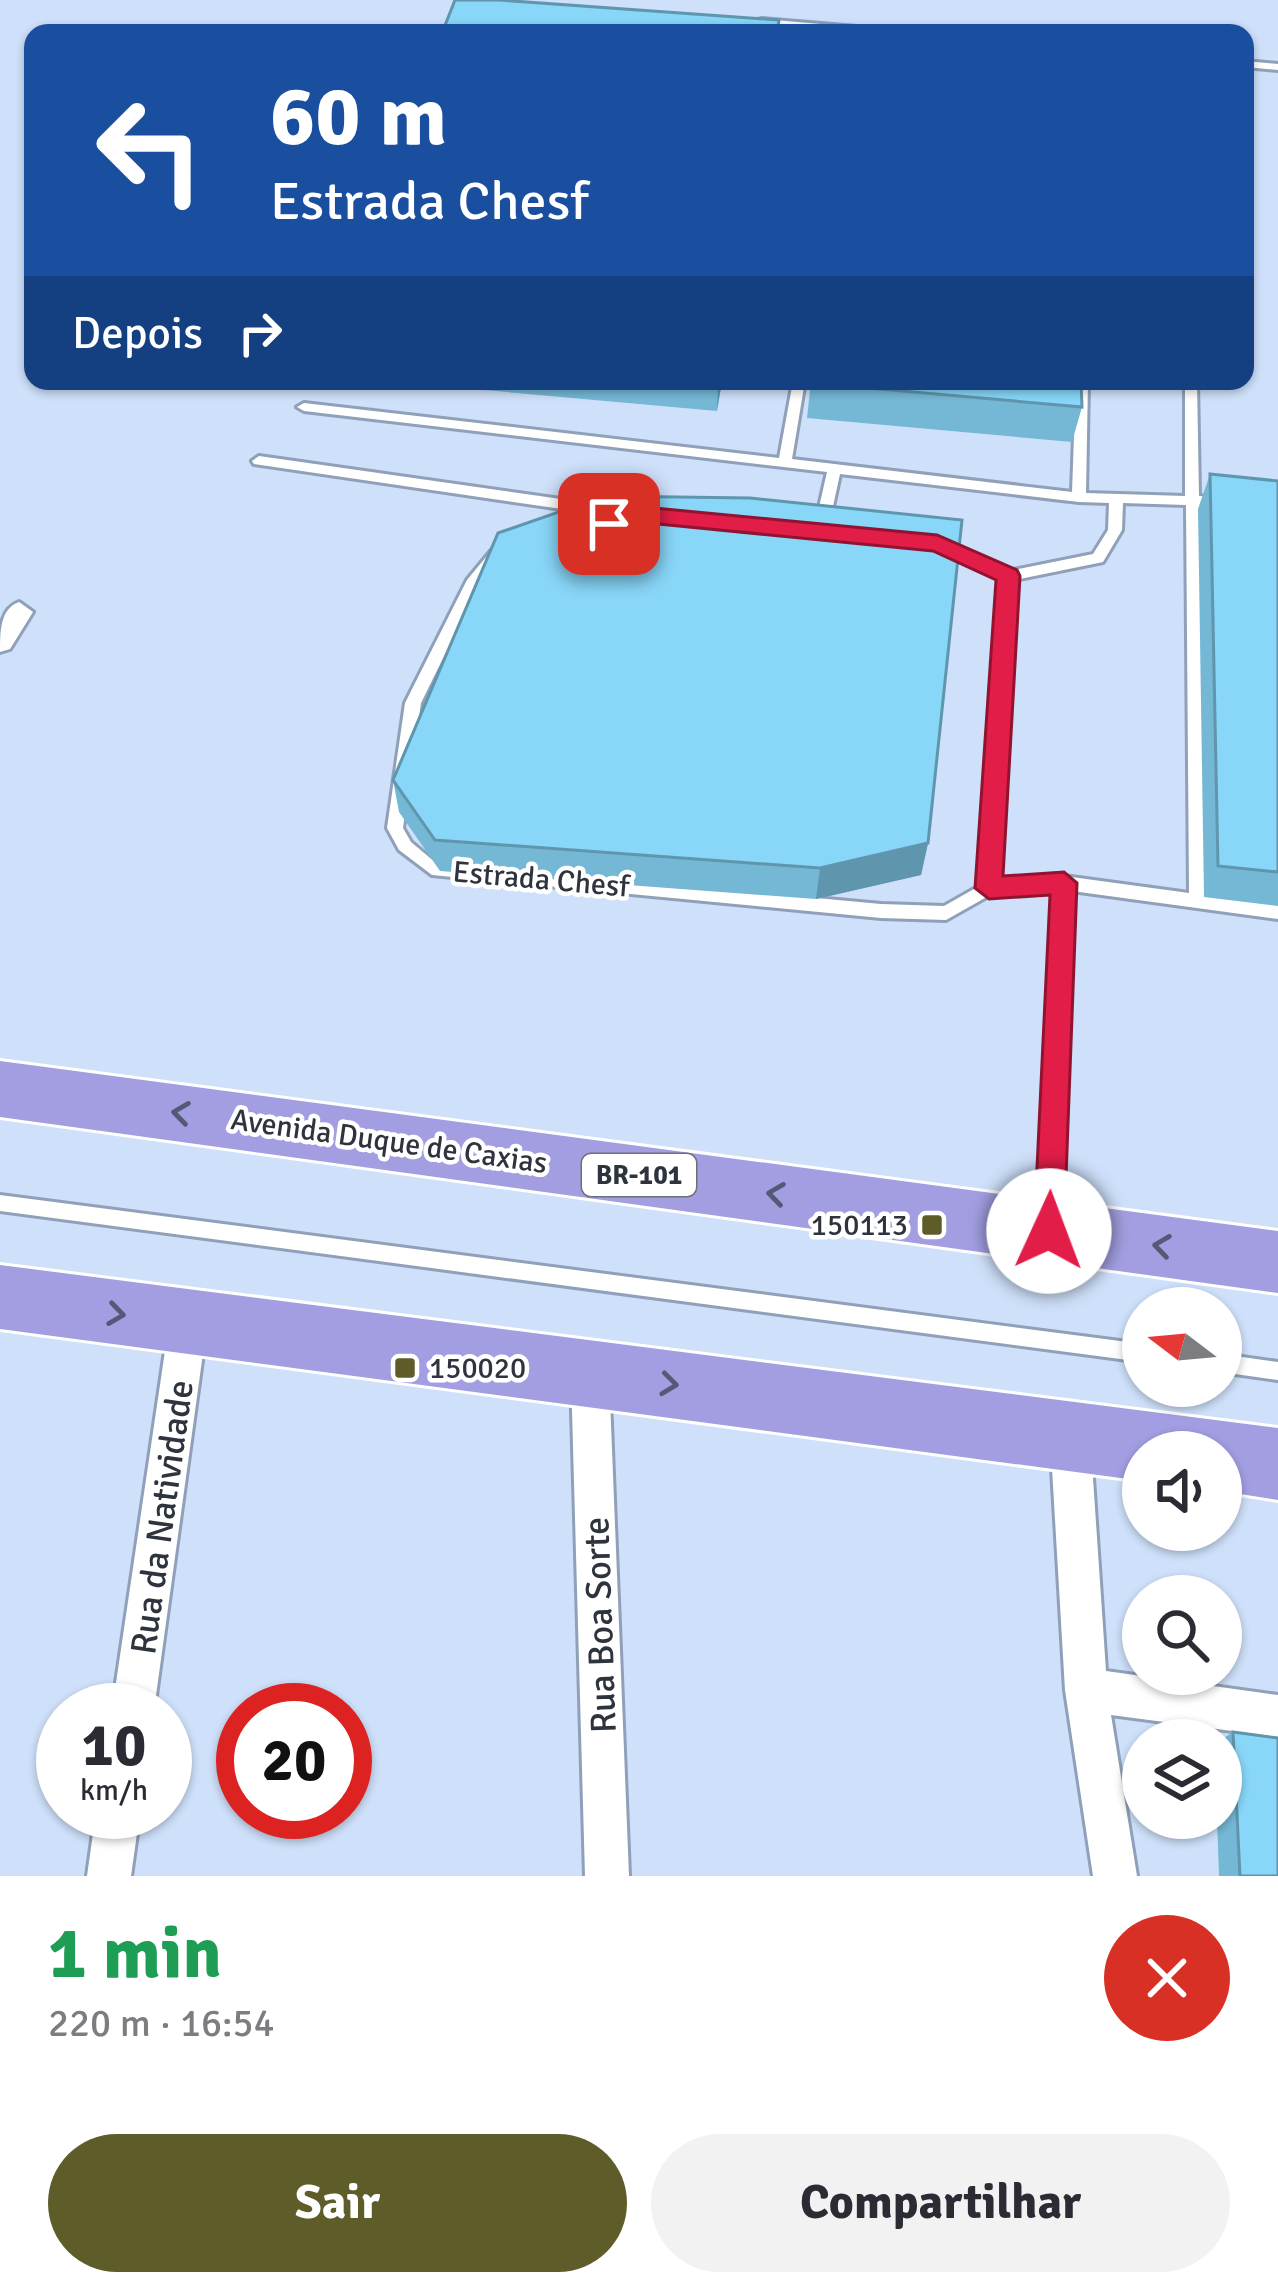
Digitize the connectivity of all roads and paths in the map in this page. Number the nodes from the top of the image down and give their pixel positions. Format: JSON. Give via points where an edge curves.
{"nodes":[{"id":1,"x":744,"y":20,"type":"edge"},
{"id":2,"x":785,"y":24,"type":"edge"},
{"id":3,"x":797,"y":390,"type":"edge"},
{"id":4,"x":1082,"y":390,"type":"edge"},
{"id":5,"x":1191,"y":390,"type":"edge"},
{"id":6,"x":304,"y":407,"type":"dead end"},
{"id":7,"x":259,"y":461,"type":"dead end"},
{"id":8,"x":785,"y":464,"type":"junction"},
{"id":9,"x":834,"y":469,"type":"junction"},
{"id":10,"x":1079,"y":496,"type":"junction"},
{"id":11,"x":1194,"y":499,"type":"junction"},
{"id":12,"x":1116,"y":500,"type":"junction"},
{"id":13,"x":1236,"y":503,"type":"edge"},
{"id":14,"x":623,"y":513,"type":"edge"},
{"id":15,"x":798,"y":529,"type":"edge"},
{"id":16,"x":820,"y":531,"type":"junction"},
{"id":17,"x":843,"y":534,"type":"edge"},
{"id":18,"x":913,"y":541,"type":"edge"},
{"id":19,"x":520,"y":544,"type":"edge"},
{"id":20,"x":1008,"y":576,"type":"junction"},
{"id":21,"x":19,"y":612,"type":"dead end"},
{"id":22,"x":0,"y":641,"type":"edge"},
{"id":23,"x":1064,"y":883,"type":"junction"},
{"id":24,"x":989,"y":888,"type":"junction"},
{"id":25,"x":1197,"y":902,"type":"junction"},
{"id":26,"x":1278,"y":912,"type":"edge"},
{"id":27,"x":0,"y":1089,"type":"edge"},
{"id":28,"x":0,"y":1202,"type":"edge"},
{"id":29,"x":1049,"y":1231,"type":"junction"},
{"id":30,"x":1278,"y":1262,"type":"edge"},
{"id":31,"x":0,"y":1297,"type":"edge"},
{"id":32,"x":188,"y":1324,"type":"junction"},
{"id":33,"x":1122,"y":1350,"type":"edge"},
{"id":34,"x":1242,"y":1366,"type":"edge"},
{"id":35,"x":1278,"y":1371,"type":"edge"},
{"id":36,"x":590,"y":1375,"type":"junction"},
{"id":37,"x":1070,"y":1434,"type":"junction"},
{"id":38,"x":1122,"y":1441,"type":"edge"},
{"id":39,"x":1242,"y":1458,"type":"edge"},
{"id":40,"x":1278,"y":1463,"type":"edge"},
{"id":41,"x":137,"y":1683,"type":"edge"},
{"id":42,"x":1086,"y":1690,"type":"junction"},
{"id":43,"x":1278,"y":1716,"type":"edge"},
{"id":44,"x":114,"y":1839,"type":"edge"},
{"id":45,"x":109,"y":1876,"type":"edge"},
{"id":46,"x":608,"y":1876,"type":"edge"},
{"id":47,"x":1115,"y":1876,"type":"edge"}],
"edges":[{"from":1,"to":2,"type":"lane"},
{"from":3,"to":8,"type":"lane"},
{"from":4,"to":10,"type":"lane"},
{"from":5,"to":11,"type":"lane"},
{"from":6,"to":8,"type":"lane"},
{"from":7,"to":14,"type":"lane"},
{"from":8,"to":9,"type":"lane"},
{"from":9,"to":10,"type":"lane"},
{"from":9,"to":16,"type":"lane"},
{"from":10,"to":12,"type":"lane"},
{"from":11,"to":12,"type":"lane"},
{"from":11,"to":13,"type":"lane"},
{"from":11,"to":25,"type":"lane"},
{"from":12,"to":20,"type":"lane","via":[[1115,530],[1098,558]]},
{"from":15,"to":16,"type":"lane"},
{"from":16,"to":17,"type":"lane"},
{"from":18,"to":20,"type":"lane","via":[[937,543]]},
{"from":19,"to":24,"type":"lane","name":"Estrada Chesf","via":[[503,549],[474,580],[413,703],[395,828],[425,865],[443,873],[946,914]]},
{"from":20,"to":24,"type":"lane"},
{"from":21,"to":22,"type":"street"},
{"from":23,"to":24,"type":"lane","name":"Estrada Chesf"},
{"from":23,"to":25,"type":"lane","name":"Estrada Chesf"},
{"from":23,"to":29,"type":"lane"},
{"from":25,"to":26,"type":"lane","name":"Estrada Chesf"},
{"from":29,"to":27,"type":"highway","name":"Avenida Duque de Caxias","number":"BR-101","one_way":true},
{"from":28,"to":33,"type":"lane"},
{"from":30,"to":29,"type":"highway","name":"Avenida Duque de Caxias","number":"BR-101","one_way":true},
{"from":31,"to":32,"type":"highway","one_way":true},
{"from":32,"to":36,"type":"highway"},
{"from":32,"to":41,"type":"street","name":"Rua da Natividade"},
{"from":34,"to":35,"type":"lane"},
{"from":36,"to":37,"type":"highway","one_way":true},
{"from":36,"to":46,"type":"street","name":"Rua Boa Sorte"},
{"from":37,"to":38,"type":"highway"},
{"from":37,"to":42,"type":"street"},
{"from":39,"to":40,"type":"highway"},
{"from":42,"to":43,"type":"street"},
{"from":42,"to":47,"type":"street"},
{"from":44,"to":45,"type":"street"}]}
